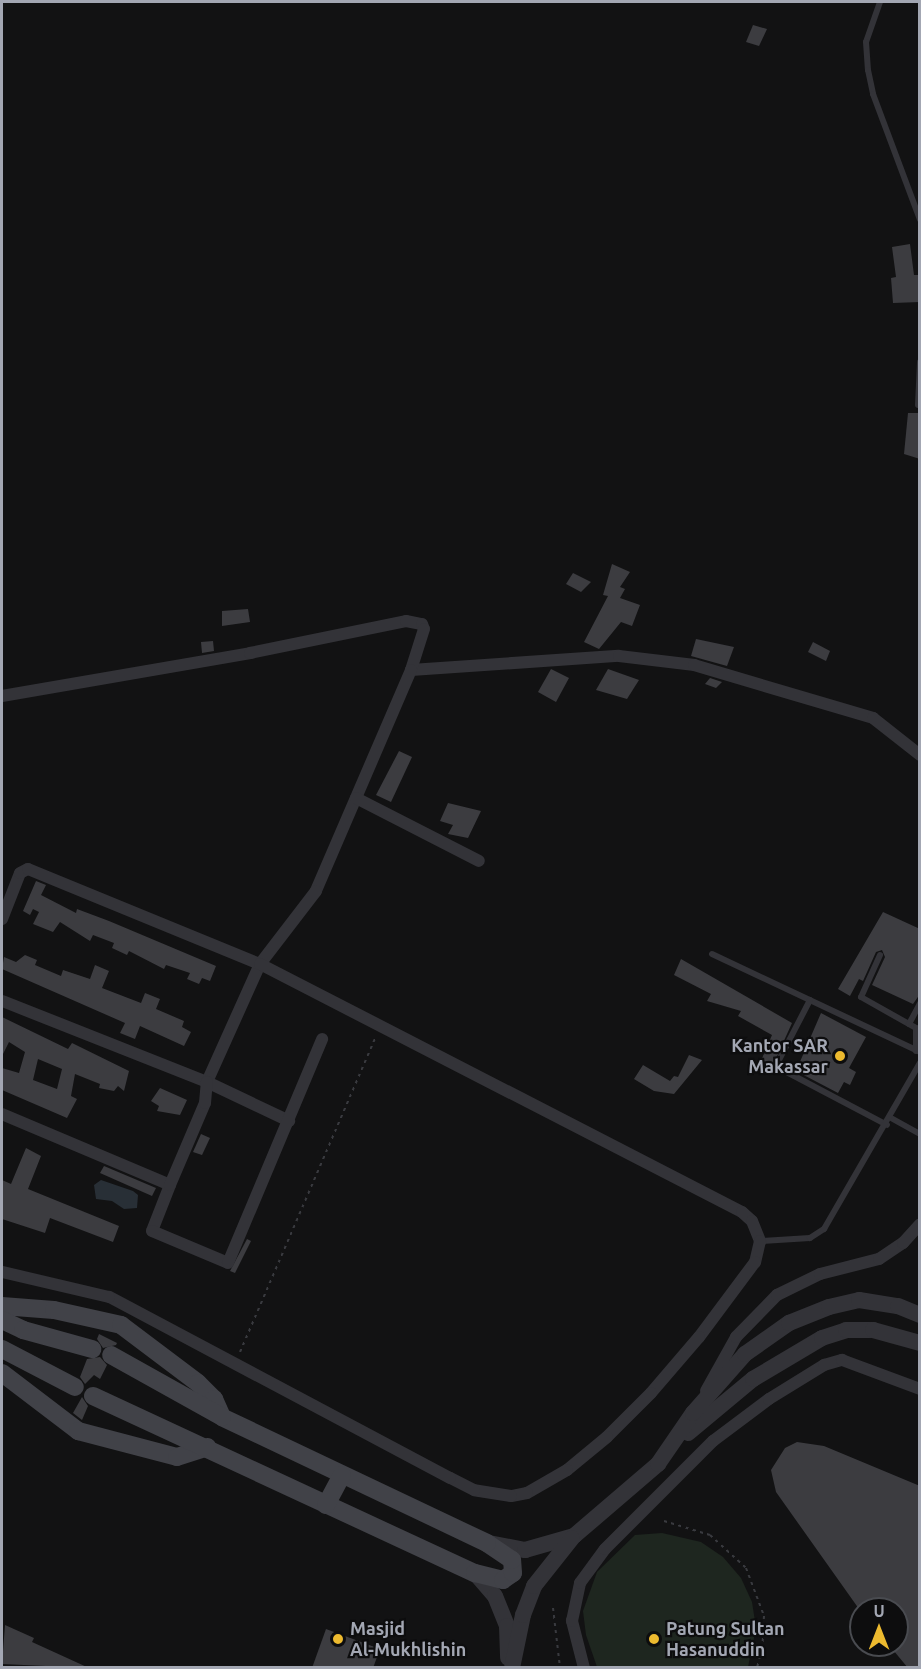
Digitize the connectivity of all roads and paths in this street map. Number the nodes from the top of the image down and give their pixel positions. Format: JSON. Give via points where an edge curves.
{"nodes":[{"id":1,"x":880,"y":2,"type":"edge"},
{"id":2,"x":917,"y":206,"type":"edge"},
{"id":3,"x":920,"y":220,"type":"edge"},
{"id":4,"x":920,"y":362,"type":"edge"},
{"id":5,"x":918,"y":405,"type":"dead end"},
{"id":6,"x":411,"y":670,"type":"junction"},
{"id":7,"x":2,"y":696,"type":"edge"},
{"id":8,"x":920,"y":754,"type":"edge"},
{"id":9,"x":356,"y":798,"type":"junction"},
{"id":10,"x":479,"y":861,"type":"dead end"},
{"id":11,"x":2,"y":919,"type":"edge"},
{"id":12,"x":712,"y":954,"type":"dead end"},
{"id":13,"x":880,"y":955,"type":"dead end"},
{"id":14,"x":260,"y":964,"type":"junction"},
{"id":15,"x":810,"y":1000,"type":"junction"},
{"id":16,"x":2,"y":1001,"type":"edge"},
{"id":17,"x":920,"y":1003,"type":"edge"},
{"id":18,"x":909,"y":1024,"type":"junction"},
{"id":19,"x":380,"y":1025,"type":"junction"},
{"id":20,"x":322,"y":1039,"type":"dead end"},
{"id":21,"x":918,"y":1051,"type":"edge"},
{"id":22,"x":920,"y":1063,"type":"edge"},
{"id":23,"x":207,"y":1082,"type":"junction"},
{"id":24,"x":2,"y":1114,"type":"edge"},
{"id":25,"x":891,"y":1118,"type":"junction"},
{"id":26,"x":289,"y":1121,"type":"junction"},
{"id":27,"x":887,"y":1125,"type":"junction"},
{"id":28,"x":920,"y":1134,"type":"edge"},
{"id":29,"x":170,"y":1185,"type":"junction"},
{"id":30,"x":920,"y":1224,"type":"edge"},
{"id":31,"x":760,"y":1241,"type":"junction"},
{"id":32,"x":2,"y":1272,"type":"edge"},
{"id":33,"x":2,"y":1306,"type":"edge"},
{"id":34,"x":920,"y":1315,"type":"edge"},
{"id":35,"x":2,"y":1320,"type":"edge"},
{"id":36,"x":920,"y":1343,"type":"edge"},
{"id":37,"x":2,"y":1349,"type":"edge"},
{"id":38,"x":92,"y":1349,"type":"dead end"},
{"id":39,"x":111,"y":1355,"type":"dead end"},
{"id":40,"x":235,"y":1363,"type":"junction"},
{"id":41,"x":2,"y":1373,"type":"edge"},
{"id":42,"x":75,"y":1387,"type":"dead end"},
{"id":43,"x":920,"y":1389,"type":"edge"},
{"id":44,"x":93,"y":1396,"type":"dead end"},
{"id":45,"x":693,"y":1413,"type":"junction"},
{"id":46,"x":222,"y":1417,"type":"junction"},
{"id":47,"x":207,"y":1447,"type":"junction"},
{"id":48,"x":658,"y":1464,"type":"junction"},
{"id":49,"x":342,"y":1475,"type":"junction"},
{"id":50,"x":326,"y":1505,"type":"junction"},
{"id":51,"x":664,"y":1521,"type":"dead end"},
{"id":52,"x":573,"y":1536,"type":"junction"},
{"id":53,"x":487,"y":1543,"type":"junction"},
{"id":54,"x":475,"y":1573,"type":"junction"},
{"id":55,"x":553,"y":1608,"type":"dead end"},
{"id":56,"x":510,"y":1668,"type":"edge"},
{"id":57,"x":560,"y":1668,"type":"edge"},
{"id":58,"x":584,"y":1668,"type":"edge"},
{"id":59,"x":757,"y":1668,"type":"edge"}],
"edges":[{"from":1,"to":2,"type":"lane","via":[[866,42],[868,70]]},
{"from":2,"to":3,"type":"lane"},
{"from":4,"to":5,"type":"lane"},
{"from":6,"to":7,"type":"street","via":[[424,629],[422,624],[406,621]]},
{"from":6,"to":8,"type":"street","via":[[620,656],[694,665],[873,718]]},
{"from":6,"to":9,"type":"street"},
{"from":9,"to":10,"type":"street"},
{"from":9,"to":14,"type":"street","via":[[316,891]]},
{"from":11,"to":14,"type":"street","via":[[20,873],[28,869]]},
{"from":12,"to":15,"type":"lane"},
{"from":13,"to":18,"type":"lane","via":[[861,997]]},
{"from":14,"to":19,"type":"street"},
{"from":14,"to":23,"type":"street"},
{"from":15,"to":21,"type":"lane"},
{"from":15,"to":27,"type":"lane","via":[[778,1067]]},
{"from":16,"to":23,"type":"street"},
{"from":17,"to":18,"type":"lane"},
{"from":18,"to":21,"type":"lane","via":[[919,1032]]},
{"from":19,"to":31,"type":"street","via":[[742,1212],[752,1221]]},
{"from":19,"to":40,"type":"path"},
{"from":20,"to":26,"type":"street"},
{"from":22,"to":25,"type":"lane"},
{"from":23,"to":26,"type":"street"},
{"from":23,"to":29,"type":"street","via":[[205,1103]]},
{"from":24,"to":29,"type":"street"},
{"from":25,"to":27,"type":"lane"},
{"from":25,"to":28,"type":"lane"},
{"from":26,"to":29,"type":"street","via":[[228,1263],[152,1231]]},
{"from":27,"to":31,"type":"lane","via":[[824,1229],[810,1238]]},
{"from":30,"to":45,"type":"street","via":[[903,1243],[879,1259],[820,1274],[777,1295],[736,1337]]},
{"from":31,"to":40,"type":"street","via":[[755,1262],[651,1393],[599,1443],[547,1483],[527,1493],[494,1495],[474,1490]]},
{"from":32,"to":40,"type":"street","via":[[109,1297]]},
{"from":33,"to":46,"type":"main road","via":[[61,1311],[121,1325],[208,1392]]},
{"from":34,"to":45,"type":"street","via":[[898,1306],[859,1300],[829,1306],[789,1323],[745,1354]]},
{"from":35,"to":38,"type":"main road","via":[[23,1330]]},
{"from":36,"to":48,"type":"street","via":[[873,1330],[846,1330],[822,1338],[753,1379],[697,1424]]},
{"from":37,"to":42,"type":"main road"},
{"from":39,"to":46,"type":"main road"},
{"from":41,"to":47,"type":"main road","via":[[78,1431],[177,1457]]},
{"from":43,"to":58,"type":"street","via":[[842,1360],[824,1365],[713,1441],[604,1549],[580,1583],[572,1621]]},
{"from":44,"to":47,"type":"main road"},
{"from":45,"to":48,"type":"street"},
{"from":46,"to":49,"type":"main road"},
{"from":47,"to":50,"type":"main road"},
{"from":48,"to":52,"type":"street"},
{"from":49,"to":50,"type":"main road"},
{"from":49,"to":53,"type":"main road"},
{"from":50,"to":54,"type":"main road"},
{"from":51,"to":59,"type":"path","via":[[710,1535],[746,1568],[764,1616]]},
{"from":52,"to":53,"type":"street","via":[[525,1550]]},
{"from":52,"to":56,"type":"street","via":[[534,1586]]},
{"from":53,"to":54,"type":"main road","via":[[512,1560],[513,1573],[503,1580]]},
{"from":54,"to":56,"type":"street","via":[[495,1596],[507,1626]]},
{"from":55,"to":57,"type":"path"}]}
